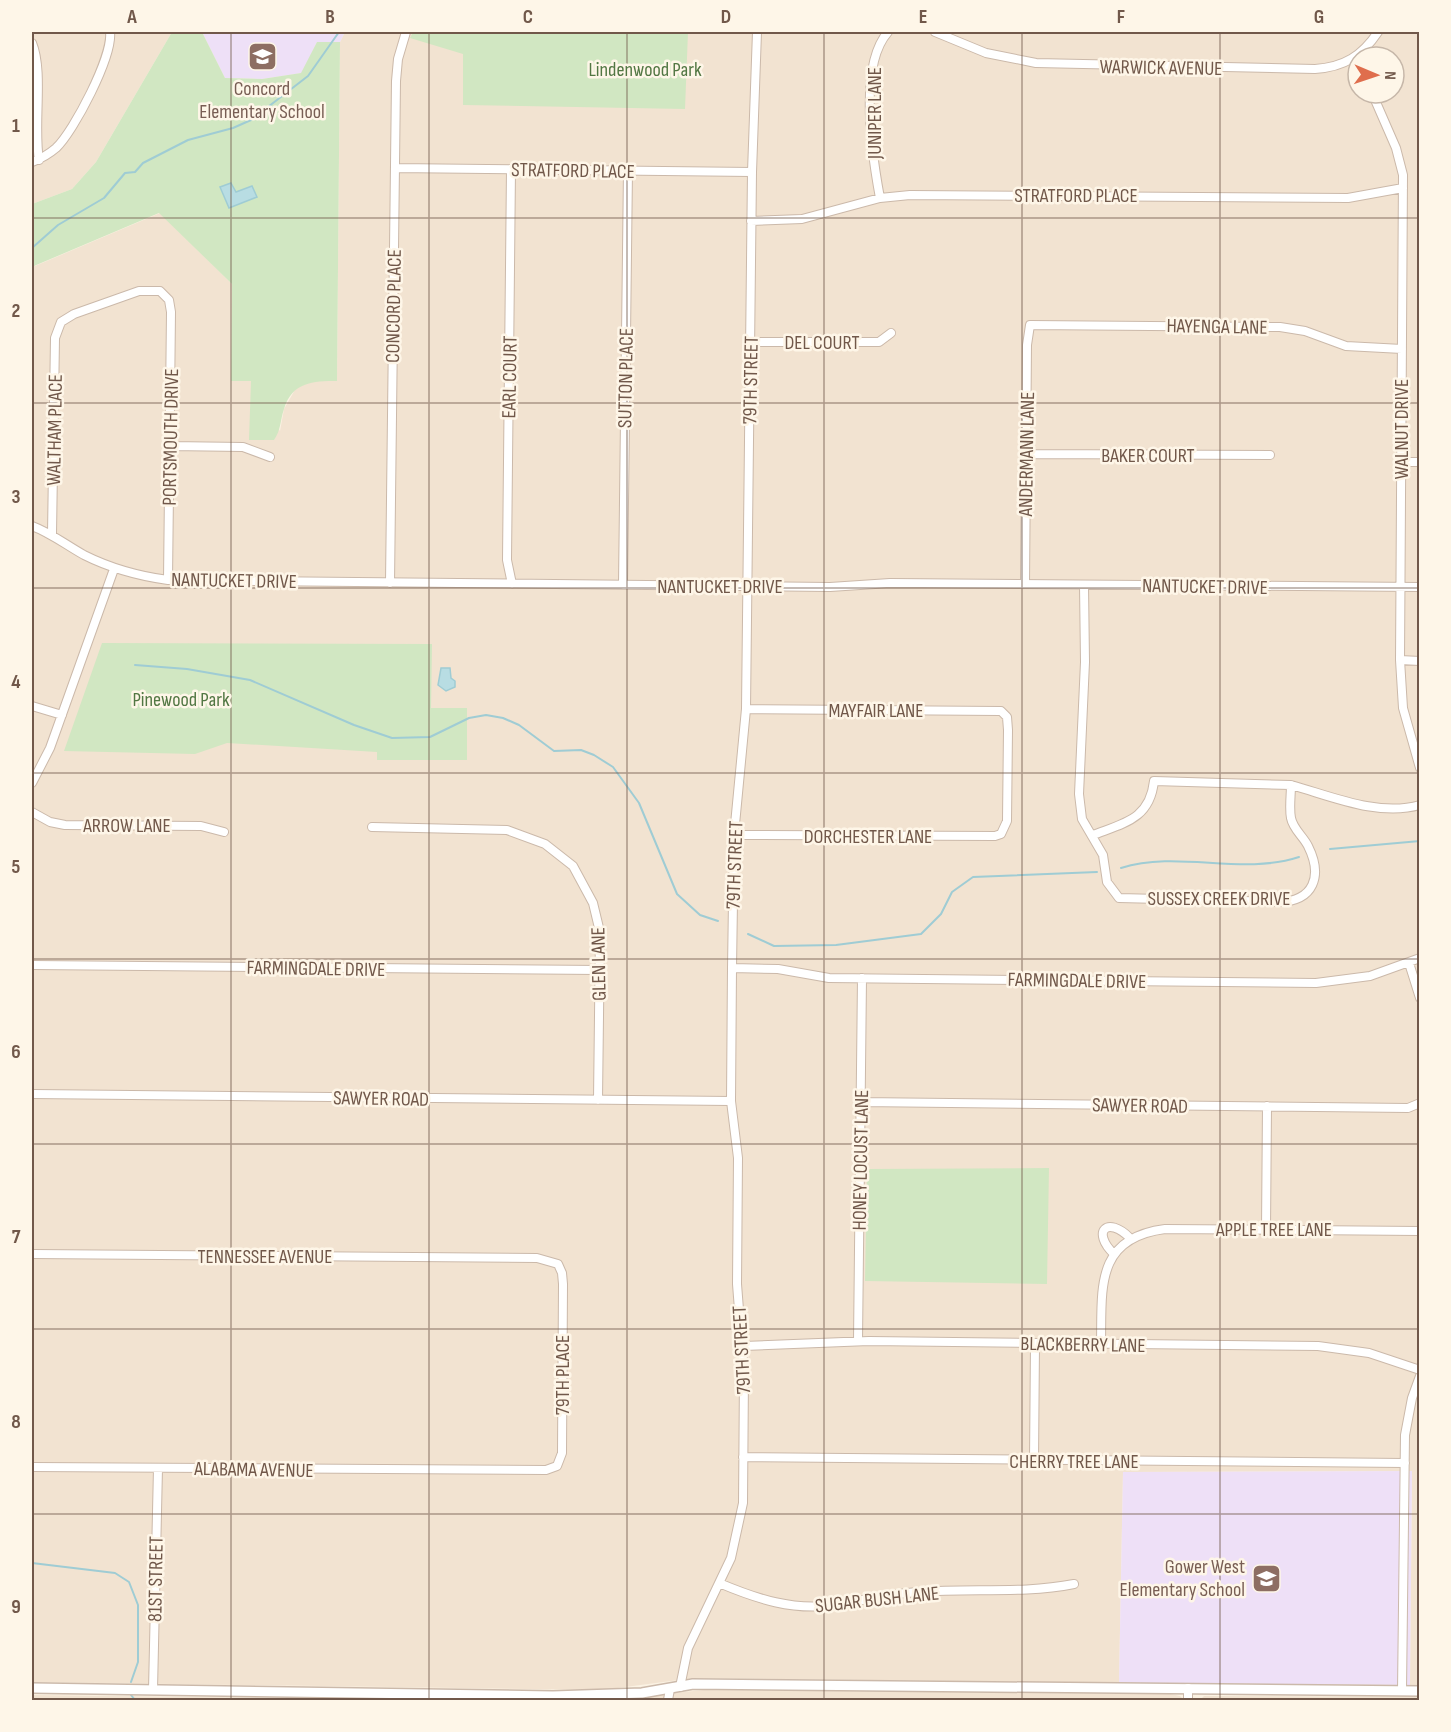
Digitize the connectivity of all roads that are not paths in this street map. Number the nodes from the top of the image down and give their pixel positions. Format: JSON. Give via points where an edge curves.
{"nodes":[{"id":1,"x":110,"y":32,"type":"edge"},
{"id":2,"x":406,"y":32,"type":"edge"},
{"id":3,"x":757,"y":32,"type":"edge"},
{"id":4,"x":888,"y":32,"type":"edge"},
{"id":5,"x":935,"y":32,"type":"edge"},
{"id":6,"x":1378,"y":32,"type":"edge"},
{"id":7,"x":32,"y":43,"type":"edge"},
{"id":8,"x":1368,"y":45,"type":"edge"},
{"id":9,"x":1346,"y":62,"type":"edge"},
{"id":10,"x":1377,"y":105,"type":"edge"},
{"id":11,"x":35,"y":161,"type":"edge"},
{"id":12,"x":395,"y":168,"type":"junction"},
{"id":13,"x":511,"y":169,"type":"junction"},
{"id":14,"x":628,"y":170,"type":"junction"},
{"id":15,"x":752,"y":172,"type":"junction"},
{"id":16,"x":1403,"y":188,"type":"junction"},
{"id":17,"x":880,"y":198,"type":"junction"},
{"id":18,"x":752,"y":221,"type":"junction"},
{"id":19,"x":1030,"y":325,"type":"joint"},
{"id":20,"x":58,"y":327,"type":"joint"},
{"id":21,"x":891,"y":333,"type":"dead end"},
{"id":22,"x":750,"y":342,"type":"junction"},
{"id":23,"x":1402,"y":349,"type":"junction"},
{"id":24,"x":170,"y":446,"type":"junction"},
{"id":25,"x":1026,"y":454,"type":"junction"},
{"id":26,"x":1270,"y":456,"type":"dead end"},
{"id":27,"x":270,"y":457,"type":"dead end"},
{"id":28,"x":1401,"y":462,"type":"junction"},
{"id":29,"x":1419,"y":462,"type":"edge"},
{"id":30,"x":32,"y":526,"type":"edge"},
{"id":31,"x":52,"y":534,"type":"junction"},
{"id":32,"x":114,"y":569,"type":"junction"},
{"id":33,"x":168,"y":580,"type":"junction"},
{"id":34,"x":390,"y":583,"type":"junction"},
{"id":35,"x":512,"y":584,"type":"junction"},
{"id":36,"x":1025,"y":584,"type":"junction"},
{"id":37,"x":623,"y":585,"type":"junction"},
{"id":38,"x":1084,"y":585,"type":"junction"},
{"id":39,"x":748,"y":586,"type":"junction"},
{"id":40,"x":1419,"y":587,"type":"edge"},
{"id":41,"x":1400,"y":588,"type":"junction"},
{"id":42,"x":1400,"y":660,"type":"junction"},
{"id":43,"x":1419,"y":661,"type":"edge"},
{"id":44,"x":32,"y":706,"type":"edge"},
{"id":45,"x":746,"y":710,"type":"junction"},
{"id":46,"x":62,"y":715,"type":"junction"},
{"id":47,"x":1419,"y":768,"type":"edge"},
{"id":48,"x":32,"y":783,"type":"edge"},
{"id":49,"x":1291,"y":784,"type":"junction"},
{"id":50,"x":1419,"y":804,"type":"edge"},
{"id":51,"x":32,"y":812,"type":"edge"},
{"id":52,"x":372,"y":827,"type":"dead end"},
{"id":53,"x":224,"y":832,"type":"dead end"},
{"id":54,"x":1001,"y":834,"type":"joint"},
{"id":55,"x":734,"y":835,"type":"junction"},
{"id":56,"x":1093,"y":835,"type":"junction"},
{"id":57,"x":1419,"y":958,"type":"edge"},
{"id":58,"x":1409,"y":963,"type":"junction"},
{"id":59,"x":32,"y":965,"type":"edge"},
{"id":60,"x":732,"y":968,"type":"junction"},
{"id":61,"x":600,"y":970,"type":"junction"},
{"id":62,"x":862,"y":978,"type":"junction"},
{"id":63,"x":1419,"y":998,"type":"edge"},
{"id":64,"x":32,"y":1094,"type":"edge"},
{"id":65,"x":598,"y":1100,"type":"junction"},
{"id":66,"x":730,"y":1101,"type":"junction"},
{"id":67,"x":860,"y":1102,"type":"junction"},
{"id":68,"x":1419,"y":1104,"type":"edge"},
{"id":69,"x":1267,"y":1106,"type":"junction"},
{"id":70,"x":1266,"y":1229,"type":"junction"},
{"id":71,"x":1419,"y":1231,"type":"edge"},
{"id":72,"x":1130,"y":1238,"type":"junction"},
{"id":73,"x":32,"y":1254,"type":"edge"},
{"id":74,"x":1114,"y":1254,"type":"junction"},
{"id":75,"x":498,"y":1258,"type":"joint"},
{"id":76,"x":858,"y":1341,"type":"junction"},
{"id":77,"x":1035,"y":1344,"type":"junction"},
{"id":78,"x":1101,"y":1344,"type":"junction"},
{"id":79,"x":744,"y":1346,"type":"junction"},
{"id":80,"x":1419,"y":1370,"type":"edge"},
{"id":81,"x":1419,"y":1376,"type":"edge"},
{"id":82,"x":743,"y":1458,"type":"junction"},
{"id":83,"x":1034,"y":1460,"type":"junction"},
{"id":84,"x":1405,"y":1462,"type":"junction"},
{"id":85,"x":32,"y":1467,"type":"edge"},
{"id":86,"x":158,"y":1468,"type":"junction"},
{"id":87,"x":476,"y":1471,"type":"joint"},
{"id":88,"x":719,"y":1583,"type":"junction"},
{"id":89,"x":1074,"y":1584,"type":"dead end"},
{"id":90,"x":680,"y":1687,"type":"junction"},
{"id":91,"x":32,"y":1688,"type":"edge"},
{"id":92,"x":1188,"y":1688,"type":"junction"},
{"id":93,"x":670,"y":1689,"type":"junction"},
{"id":94,"x":153,"y":1690,"type":"junction"},
{"id":95,"x":1402,"y":1690,"type":"junction"},
{"id":96,"x":1419,"y":1691,"type":"edge"},
{"id":97,"x":351,"y":1697,"type":"edge"},
{"id":98,"x":668,"y":1701,"type":"edge"},
{"id":99,"x":1188,"y":1701,"type":"edge"}],
"edges":[{"from":1,"to":11,"type":"street","via":[[109,54],[92,88],[60,143]]},
{"from":2,"to":12,"type":"street","name":"CONCORD PLACE","via":[[396,69]]},
{"from":3,"to":15,"type":"street","name":"79TH STREET"},
{"from":4,"to":17,"type":"street","name":"JUNIPER LANE","via":[[876,51],[872,72],[871,142]]},
{"from":5,"to":9,"type":"street","name":"WARWICK AVENUE","via":[[986,53],[1050,65],[1315,69]]},
{"from":6,"to":8,"type":"street","name":"WARWICK AVENUE"},
{"from":7,"to":11,"type":"street","via":[[36,59]]},
{"from":10,"to":16,"type":"street","name":"WALNUT DRIVE","via":[[1396,148]]},
{"from":12,"to":13,"type":"street","name":"STRATFORD PLACE"},
{"from":12,"to":34,"type":"street","name":"CONCORD PLACE"},
{"from":13,"to":14,"type":"street","name":"STRATFORD PLACE"},
{"from":13,"to":35,"type":"street","name":"EARL COURT","via":[[507,560]]},
{"from":14,"to":15,"type":"street","name":"STRATFORD PLACE"},
{"from":14,"to":37,"type":"street","name":"SUTTON PLACE"},
{"from":15,"to":18,"type":"street","name":"79TH STREET"},
{"from":16,"to":17,"type":"street","name":"STRATFORD PLACE","via":[[1348,198],[928,194]]},
{"from":16,"to":23,"type":"street","name":"WALNUT DRIVE"},
{"from":17,"to":18,"type":"street","name":"STRATFORD PLACE","via":[[816,216]]},
{"from":18,"to":22,"type":"street","name":"79TH STREET"},
{"from":19,"to":23,"type":"street","name":"HAYENGA LANE","via":[[1280,327],[1305,331],[1346,346]]},
{"from":19,"to":25,"type":"street","name":"ANDERMANN LANE"},
{"from":20,"to":24,"type":"street","name":"PORTSMOUTH DRIVE","via":[[74,314],[139,291],[165,295],[171,312]]},
{"from":20,"to":31,"type":"street","name":"WALTHAM PLACE"},
{"from":21,"to":22,"type":"street","name":"DEL COURT","via":[[879,342]]},
{"from":22,"to":39,"type":"street","name":"79TH STREET"},
{"from":23,"to":28,"type":"street","name":"WALNUT DRIVE"},
{"from":24,"to":27,"type":"street","via":[[243,447]]},
{"from":24,"to":33,"type":"street","name":"PORTSMOUTH DRIVE"},
{"from":25,"to":26,"type":"street","name":"BAKER COURT"},
{"from":25,"to":36,"type":"street","name":"ANDERMANN LANE"},
{"from":28,"to":29,"type":"street"},
{"from":28,"to":41,"type":"street","name":"WALNUT DRIVE"},
{"from":30,"to":31,"type":"street","name":"NANTUCKET DRIVE"},
{"from":31,"to":32,"type":"street","name":"NANTUCKET DRIVE"},
{"from":32,"to":33,"type":"street","name":"NANTUCKET DRIVE"},
{"from":32,"to":46,"type":"street"},
{"from":33,"to":34,"type":"street","name":"NANTUCKET DRIVE"},
{"from":34,"to":35,"type":"street","name":"NANTUCKET DRIVE"},
{"from":35,"to":37,"type":"street","name":"NANTUCKET DRIVE"},
{"from":36,"to":38,"type":"street","name":"NANTUCKET DRIVE"},
{"from":36,"to":39,"type":"street","name":"NANTUCKET DRIVE"},
{"from":37,"to":39,"type":"street","name":"NANTUCKET DRIVE"},
{"from":38,"to":41,"type":"street","name":"NANTUCKET DRIVE"},
{"from":38,"to":56,"type":"street","name":"SUSSEX CREEK DRIVE","via":[[1079,794],[1082,819]]},
{"from":39,"to":45,"type":"street","name":"79TH STREET"},
{"from":40,"to":41,"type":"street","name":"NANTUCKET DRIVE"},
{"from":41,"to":42,"type":"street","name":"WALNUT DRIVE"},
{"from":42,"to":43,"type":"street"},
{"from":42,"to":47,"type":"street","name":"WALNUT DRIVE","via":[[1403,708]]},
{"from":44,"to":46,"type":"street"},
{"from":45,"to":54,"type":"street","name":"MAYFAIR LANE","via":[[1005,713],[1007,820]]},
{"from":45,"to":55,"type":"street","name":"79TH STREET"},
{"from":46,"to":48,"type":"street"},
{"from":49,"to":50,"type":"street","via":[[1359,804],[1393,809]]},
{"from":49,"to":56,"type":"street","via":[[1154,781],[1146,810],[1126,823]]},
{"from":49,"to":56,"type":"street","name":"SUSSEX CREEK DRIVE","via":[[1291,817],[1308,845],[1315,867],[1311,889],[1293,902],[1119,898],[1107,882],[1103,855]]},
{"from":51,"to":53,"type":"street","name":"ARROW LANE","via":[[65,825],[201,826]]},
{"from":52,"to":61,"type":"street","name":"GLEN LANE","via":[[507,830],[545,844],[573,867],[589,892],[598,923]]},
{"from":54,"to":55,"type":"street","name":"DORCHESTER LANE"},
{"from":55,"to":60,"type":"street","name":"79TH STREET"},
{"from":57,"to":58,"type":"street","name":"FARMINGDALE DRIVE"},
{"from":58,"to":62,"type":"street","name":"FARMINGDALE DRIVE","via":[[1370,976],[1316,983]]},
{"from":58,"to":63,"type":"street"},
{"from":59,"to":61,"type":"street","name":"FARMINGDALE DRIVE"},
{"from":60,"to":62,"type":"street","name":"FARMINGDALE DRIVE"},
{"from":60,"to":66,"type":"street","name":"79TH STREET"},
{"from":61,"to":65,"type":"street","name":"GLEN LANE"},
{"from":62,"to":67,"type":"street","name":"HONEY LOCUST LANE"},
{"from":64,"to":65,"type":"street","name":"SAWYER ROAD"},
{"from":65,"to":66,"type":"street","name":"SAWYER ROAD"},
{"from":66,"to":79,"type":"street","name":"79TH STREET","via":[[738,1158],[737,1284]]},
{"from":67,"to":69,"type":"street","name":"SAWYER ROAD"},
{"from":67,"to":76,"type":"street","name":"HONEY LOCUST LANE"},
{"from":68,"to":69,"type":"street","name":"SAWYER ROAD","via":[[1408,1108]]},
{"from":69,"to":70,"type":"street"},
{"from":70,"to":71,"type":"street","name":"APPLE TREE LANE"},
{"from":70,"to":72,"type":"street","name":"APPLE TREE LANE","via":[[1165,1229]]},
{"from":72,"to":74,"type":"street"},
{"from":72,"to":74,"type":"street","via":[[1117,1226],[1104,1229],[1104,1243]]},
{"from":73,"to":75,"type":"street","name":"TENNESSEE AVENUE"},
{"from":74,"to":78,"type":"street","via":[[1103,1286]]},
{"from":75,"to":87,"type":"street","name":"79TH PLACE","via":[[550,1260],[562,1272],[562,1453],[557,1466],[546,1470]]},
{"from":76,"to":77,"type":"street","name":"BLACKBERRY LANE"},
{"from":76,"to":79,"type":"street","name":"BLACKBERRY LANE"},
{"from":77,"to":78,"type":"street","name":"BLACKBERRY LANE"},
{"from":77,"to":83,"type":"street"},
{"from":78,"to":80,"type":"street","name":"BLACKBERRY LANE","via":[[1334,1347],[1369,1353]]},
{"from":79,"to":82,"type":"street","name":"79TH STREET"},
{"from":81,"to":84,"type":"street","via":[[1407,1416]]},
{"from":82,"to":83,"type":"street","name":"CHERRY TREE LANE"},
{"from":82,"to":88,"type":"street","name":"79TH STREET","via":[[740,1528]]},
{"from":83,"to":84,"type":"street","name":"CHERRY TREE LANE"},
{"from":84,"to":95,"type":"street"},
{"from":85,"to":86,"type":"street","name":"ALABAMA AVENUE"},
{"from":86,"to":87,"type":"street","name":"ALABAMA AVENUE"},
{"from":86,"to":94,"type":"street","name":"81ST STREET"},
{"from":88,"to":89,"type":"street","name":"SUGAR BUSH LANE","via":[[757,1598],[803,1607],[920,1592],[1045,1590]]},
{"from":88,"to":90,"type":"street","name":"79TH STREET","via":[[688,1648]]},
{"from":90,"to":92,"type":"street","via":[[698,1684]]},
{"from":90,"to":93,"type":"street"},
{"from":91,"to":94,"type":"street"},
{"from":92,"to":95,"type":"street"},
{"from":92,"to":99,"type":"street"},
{"from":93,"to":97,"type":"street","via":[[553,1696]]},
{"from":93,"to":98,"type":"street"},
{"from":94,"to":97,"type":"street"},
{"from":95,"to":96,"type":"street"}]}
